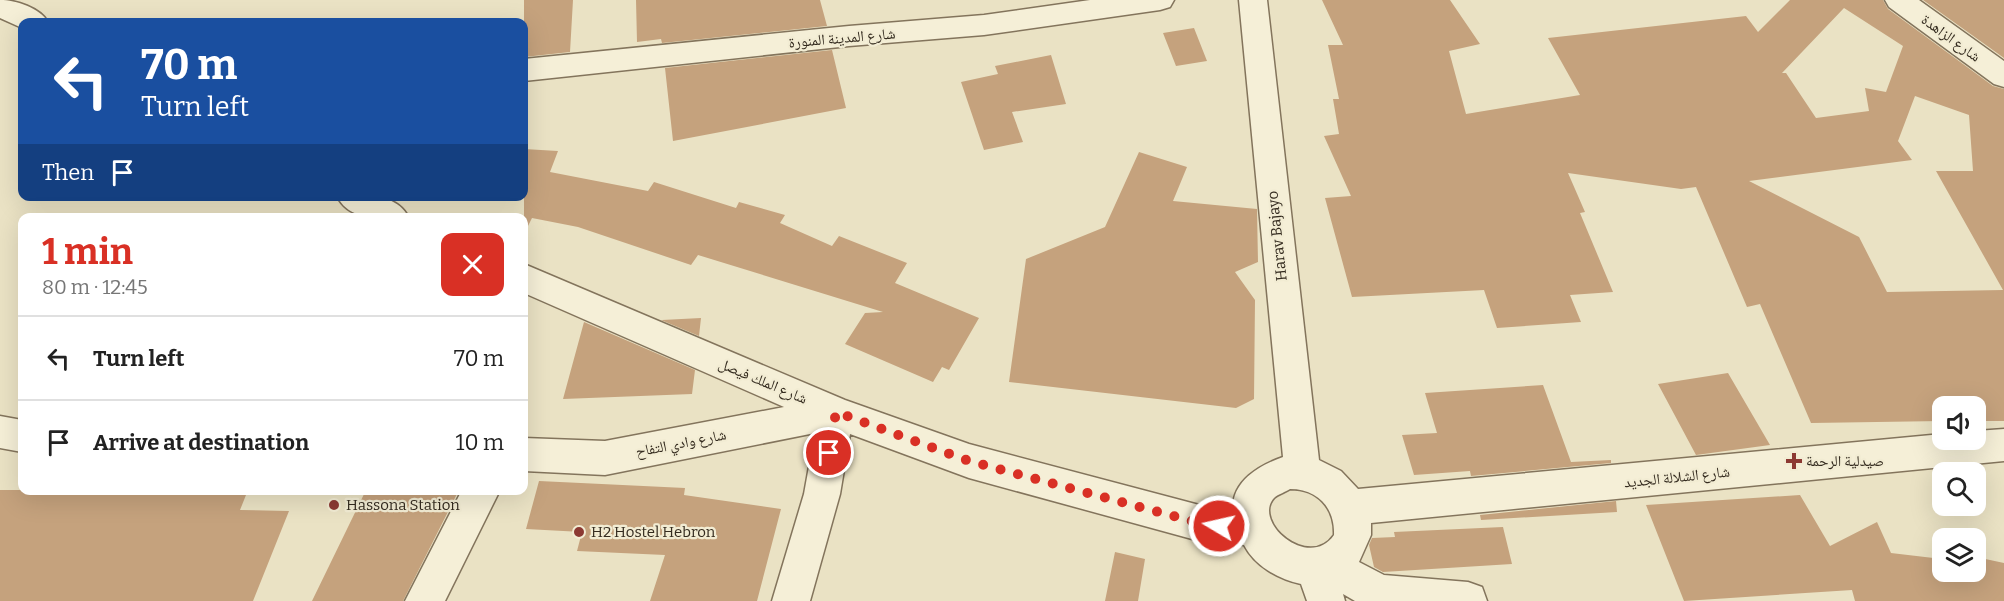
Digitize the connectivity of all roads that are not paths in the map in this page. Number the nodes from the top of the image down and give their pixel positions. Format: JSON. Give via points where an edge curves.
{"nodes":[{"id":1,"x":1160,"y":0,"type":"edge"},
{"id":2,"x":1252,"y":0,"type":"edge"},
{"id":3,"x":1899,"y":0,"type":"edge"},
{"id":4,"x":0,"y":6,"type":"edge"},
{"id":5,"x":981,"y":13,"type":"edge"},
{"id":6,"x":26,"y":18,"type":"edge"},
{"id":7,"x":528,"y":70,"type":"edge"},
{"id":8,"x":2004,"y":76,"type":"edge"},
{"id":9,"x":362,"y":201,"type":"edge"},
{"id":10,"x":384,"y":213,"type":"edge"},
{"id":11,"x":528,"y":280,"type":"edge"},
{"id":12,"x":836,"y":412,"type":"junction"},
{"id":13,"x":0,"y":432,"type":"edge"},
{"id":14,"x":18,"y":435,"type":"edge"},
{"id":15,"x":2004,"y":445,"type":"edge"},
{"id":16,"x":528,"y":455,"type":"edge"},
{"id":17,"x":1302,"y":472,"type":"junction"},
{"id":18,"x":479,"y":495,"type":"edge"},
{"id":19,"x":1349,"y":507,"type":"junction"},
{"id":20,"x":1252,"y":528,"type":"junction"},
{"id":21,"x":1323,"y":578,"type":"edge"},
{"id":22,"x":424,"y":601,"type":"edge"},
{"id":23,"x":791,"y":601,"type":"edge"},
{"id":24,"x":1468,"y":601,"type":"edge"}],
"edges":[{"from":1,"to":5,"type":"street","name":"شارع المدينة المنورة"},
{"from":2,"to":17,"type":"street","name":"Harav Bajayo"},
{"from":3,"to":8,"type":"street","name":"شارع الزاهدة"},
{"from":4,"to":6,"type":"street"},
{"from":5,"to":7,"type":"street","name":"شارع المدينة المنورة","via":[[849,36]]},
{"from":9,"to":10,"type":"street"},
{"from":11,"to":12,"type":"street","name":"شارع الملك فيصل"},
{"from":12,"to":16,"type":"street","name":"شارع وادي التفاح","via":[[605,458]]},
{"from":12,"to":20,"type":"street","name":"شارع الملك فيصل","via":[[969,461],[1203,524]]},
{"from":12,"to":23,"type":"street","via":[[822,494]]},
{"from":13,"to":14,"type":"street"},
{"from":15,"to":19,"type":"street","name":"شارع الشلالة الجديد"},
{"from":17,"to":19,"type":"street","via":[[1330,483]]},
{"from":17,"to":20,"type":"street","via":[[1272,476],[1260,486],[1250,512]]},
{"from":18,"to":22,"type":"street"},
{"from":19,"to":21,"type":"street","via":[[1353,535]]},
{"from":20,"to":21,"type":"street","via":[[1259,542],[1283,563]]},
{"from":21,"to":24,"type":"street","via":[[1380,594]]}]}
